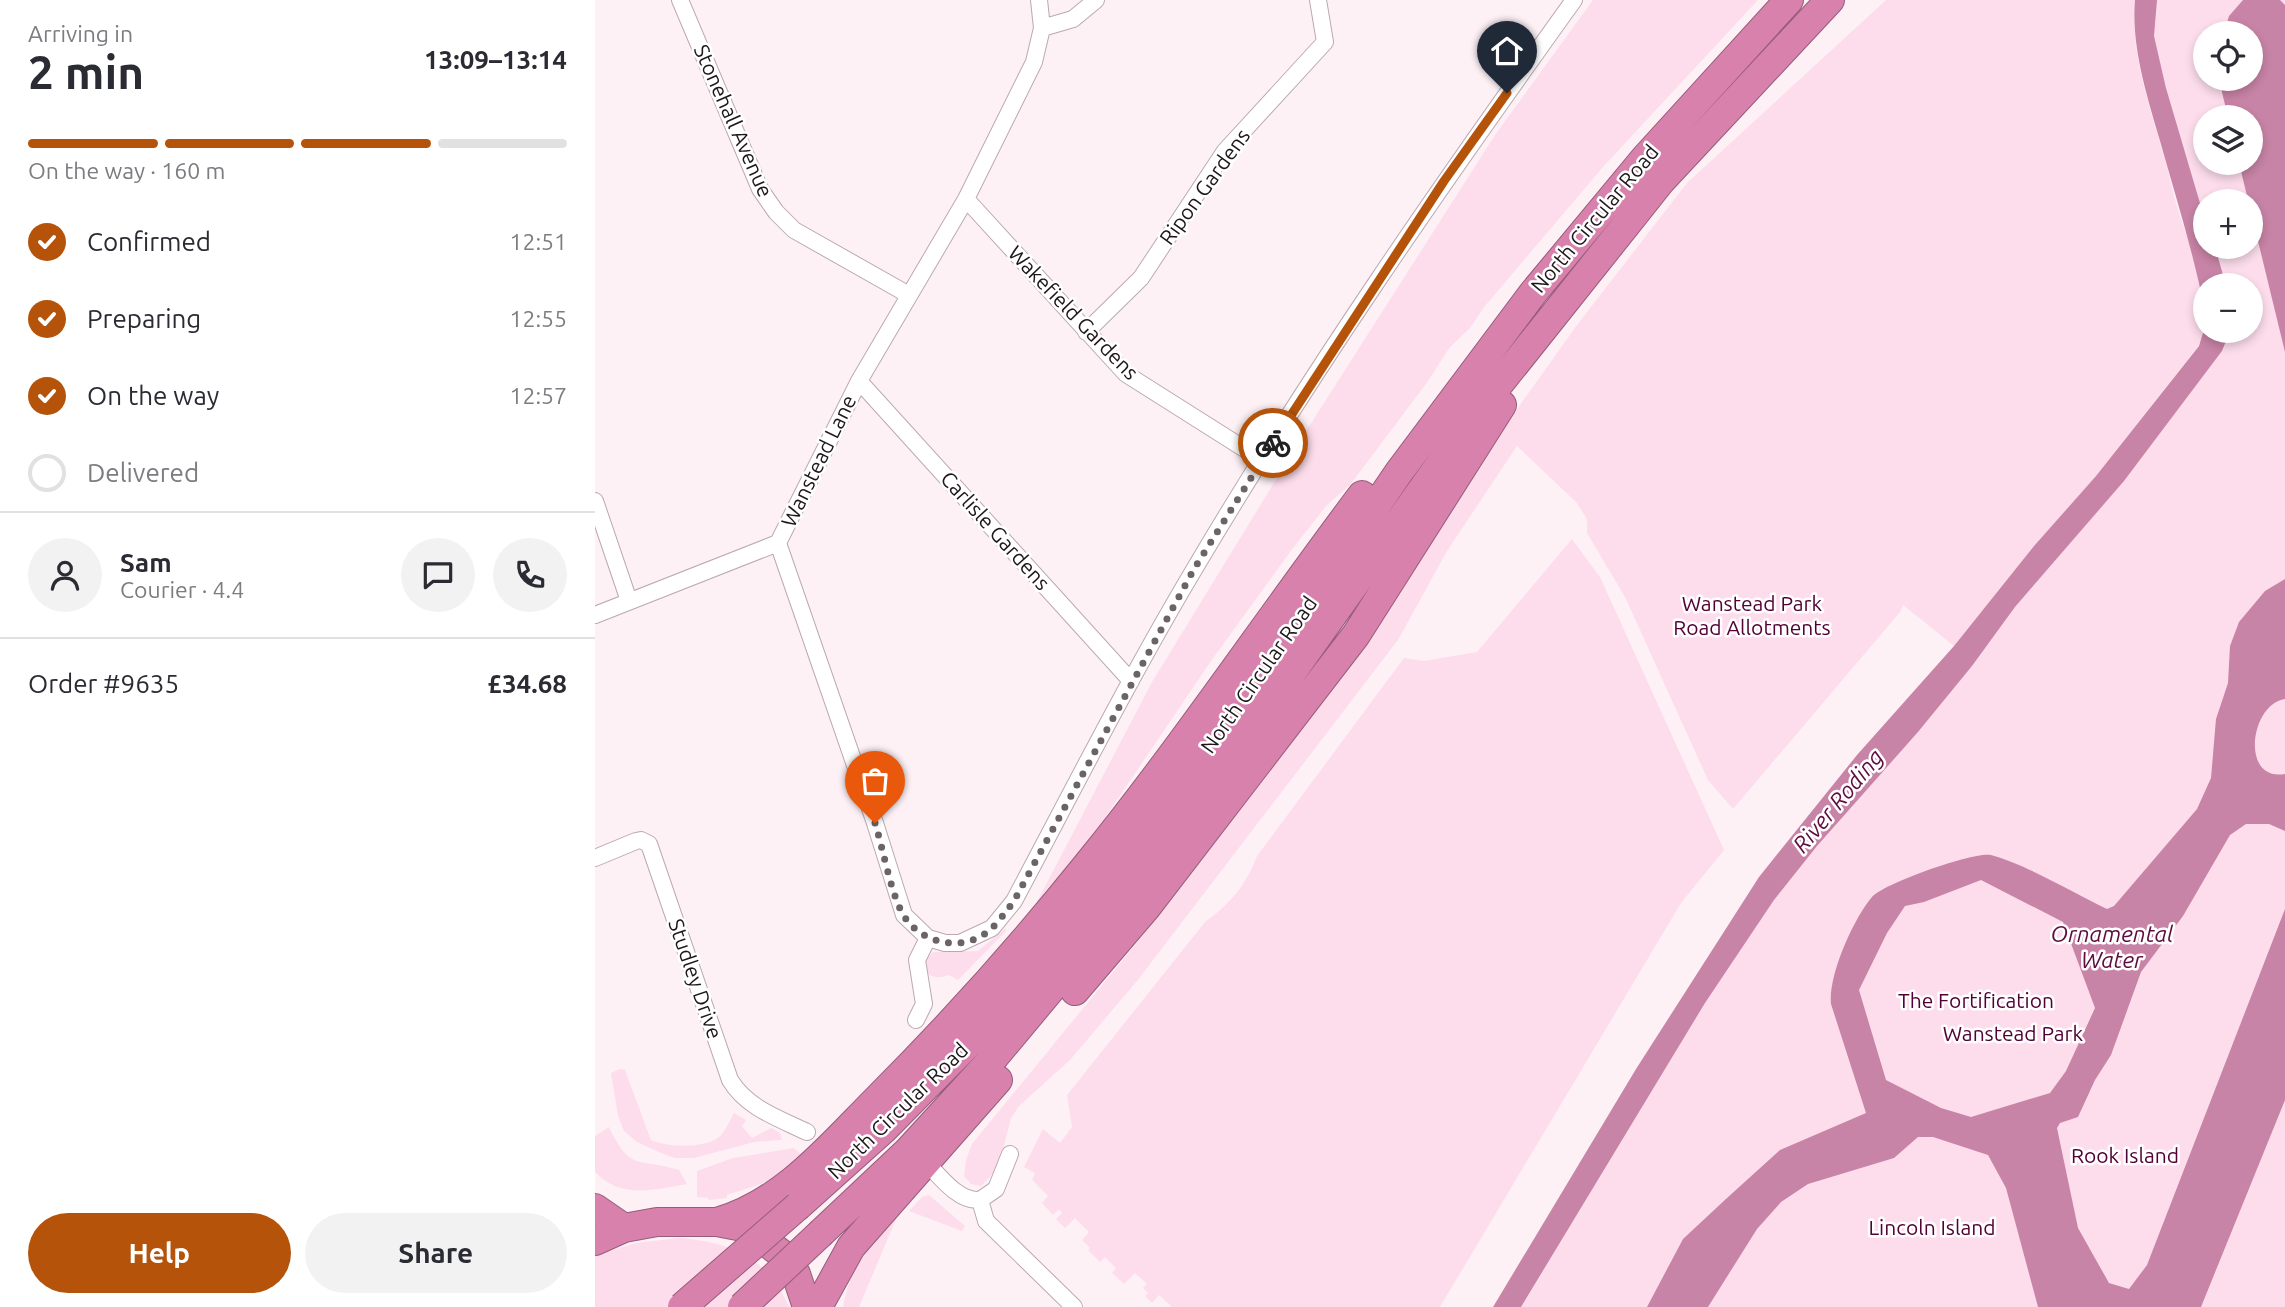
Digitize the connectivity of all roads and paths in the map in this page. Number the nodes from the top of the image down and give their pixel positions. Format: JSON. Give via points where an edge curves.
{"nodes":[{"id":1,"x":680,"y":0,"type":"edge"},
{"id":2,"x":1039,"y":0,"type":"edge"},
{"id":3,"x":1097,"y":0,"type":"edge"},
{"id":4,"x":1318,"y":0,"type":"edge"},
{"id":5,"x":1574,"y":0,"type":"edge"},
{"id":6,"x":1789,"y":0,"type":"edge"},
{"id":7,"x":1831,"y":0,"type":"edge"},
{"id":8,"x":1042,"y":28,"type":"junction"},
{"id":9,"x":966,"y":199,"type":"junction"},
{"id":10,"x":1533,"y":293,"type":"junction"},
{"id":11,"x":909,"y":295,"type":"junction"},
{"id":12,"x":1543,"y":327,"type":"junction"},
{"id":13,"x":1086,"y":332,"type":"junction"},
{"id":14,"x":859,"y":381,"type":"junction"},
{"id":15,"x":1262,"y":460,"type":"junction"},
{"id":16,"x":595,"y":501,"type":"edge"},
{"id":17,"x":778,"y":543,"type":"junction"},
{"id":18,"x":629,"y":601,"type":"junction"},
{"id":19,"x":595,"y":615,"type":"edge"},
{"id":20,"x":1131,"y":681,"type":"junction"},
{"id":21,"x":595,"y":858,"type":"edge"},
{"id":22,"x":928,"y":937,"type":"junction"},
{"id":23,"x":916,"y":1020,"type":"dead end"},
{"id":24,"x":807,"y":1132,"type":"dead end"},
{"id":25,"x":1010,"y":1154,"type":"dead end"},
{"id":26,"x":927,"y":1163,"type":"junction"},
{"id":27,"x":979,"y":1200,"type":"junction"},
{"id":28,"x":595,"y":1208,"type":"edge"},
{"id":29,"x":716,"y":1222,"type":"junction"},
{"id":30,"x":624,"y":1228,"type":"junction"},
{"id":31,"x":595,"y":1241,"type":"edge"},
{"id":32,"x":682,"y":1307,"type":"edge"},
{"id":33,"x":742,"y":1307,"type":"edge"},
{"id":34,"x":807,"y":1307,"type":"edge"},
{"id":35,"x":818,"y":1307,"type":"edge"},
{"id":36,"x":1074,"y":1307,"type":"edge"}],
"edges":[{"from":1,"to":11,"type":"street","name":"Stonehall Avenue","via":[[760,189],[776,212],[794,230]]},
{"from":2,"to":8,"type":"street","name":"Wanstead Lane"},
{"from":3,"to":8,"type":"street","via":[[1073,19]]},
{"from":4,"to":13,"type":"street","name":"Ripon Gardens","via":[[1325,42],[1225,152],[1141,278]]},
{"from":5,"to":15,"type":"street","via":[[1444,181]]},
{"from":6,"to":10,"type":"highway","name":"North Circular Road","via":[[1645,158]]},
{"from":7,"to":12,"type":"highway","name":"North Circular Road","via":[[1661,181]]},
{"from":8,"to":9,"type":"street","name":"Wanstead Lane","via":[[1034,62]]},
{"from":9,"to":11,"type":"street","name":"Wanstead Lane"},
{"from":9,"to":13,"type":"street","name":"Wakefield Gardens"},
{"from":10,"to":29,"type":"highway","via":[[1380,471],[1163,765],[1027,937],[908,1068],[811,1164],[759,1207]]},
{"from":10,"to":32,"type":"highway","name":"North Circular Road","bridge":true,"via":[[1399,472],[1165,807],[1100,889],[976,1036],[885,1128]]},
{"from":11,"to":14,"type":"street","name":"Wanstead Lane"},
{"from":12,"to":26,"type":"highway","via":[[1494,421],[1356,635],[1146,908]]},
{"from":12,"to":33,"type":"highway","name":"North Circular Road","bridge":true,"via":[[1480,408],[1192,814],[1122,904],[908,1151]]},
{"from":13,"to":15,"type":"street","name":"Wakefield Gardens","via":[[1126,374]]},
{"from":14,"to":17,"type":"street","name":"Wanstead Lane"},
{"from":14,"to":20,"type":"street","name":"Carlisle Gardens"},
{"from":15,"to":20,"type":"street"},
{"from":16,"to":18,"type":"street"},
{"from":17,"to":18,"type":"street"},
{"from":17,"to":22,"type":"street","name":"Wanstead Lane","via":[[898,901],[904,915]]},
{"from":18,"to":19,"type":"street"},
{"from":20,"to":22,"type":"street","via":[[1014,901],[992,928],[977,937],[945,943]]},
{"from":21,"to":24,"type":"street","name":"Studley Drive","via":[[636,841],[649,844],[730,1080],[739,1096]]},
{"from":22,"to":23,"type":"street","via":[[917,960],[924,1004]]},
{"from":25,"to":27,"type":"street","via":[[996,1189]]},
{"from":26,"to":27,"type":"street","via":[[959,1194]]},
{"from":26,"to":35,"type":"highway","via":[[851,1247]]},
{"from":27,"to":36,"type":"street","via":[[986,1221]]},
{"from":28,"to":30,"type":"highway"},
{"from":29,"to":30,"type":"highway","via":[[657,1222]]},
{"from":29,"to":34,"type":"highway","via":[[748,1228],[783,1255],[796,1274]]},
{"from":30,"to":31,"type":"highway"}]}
